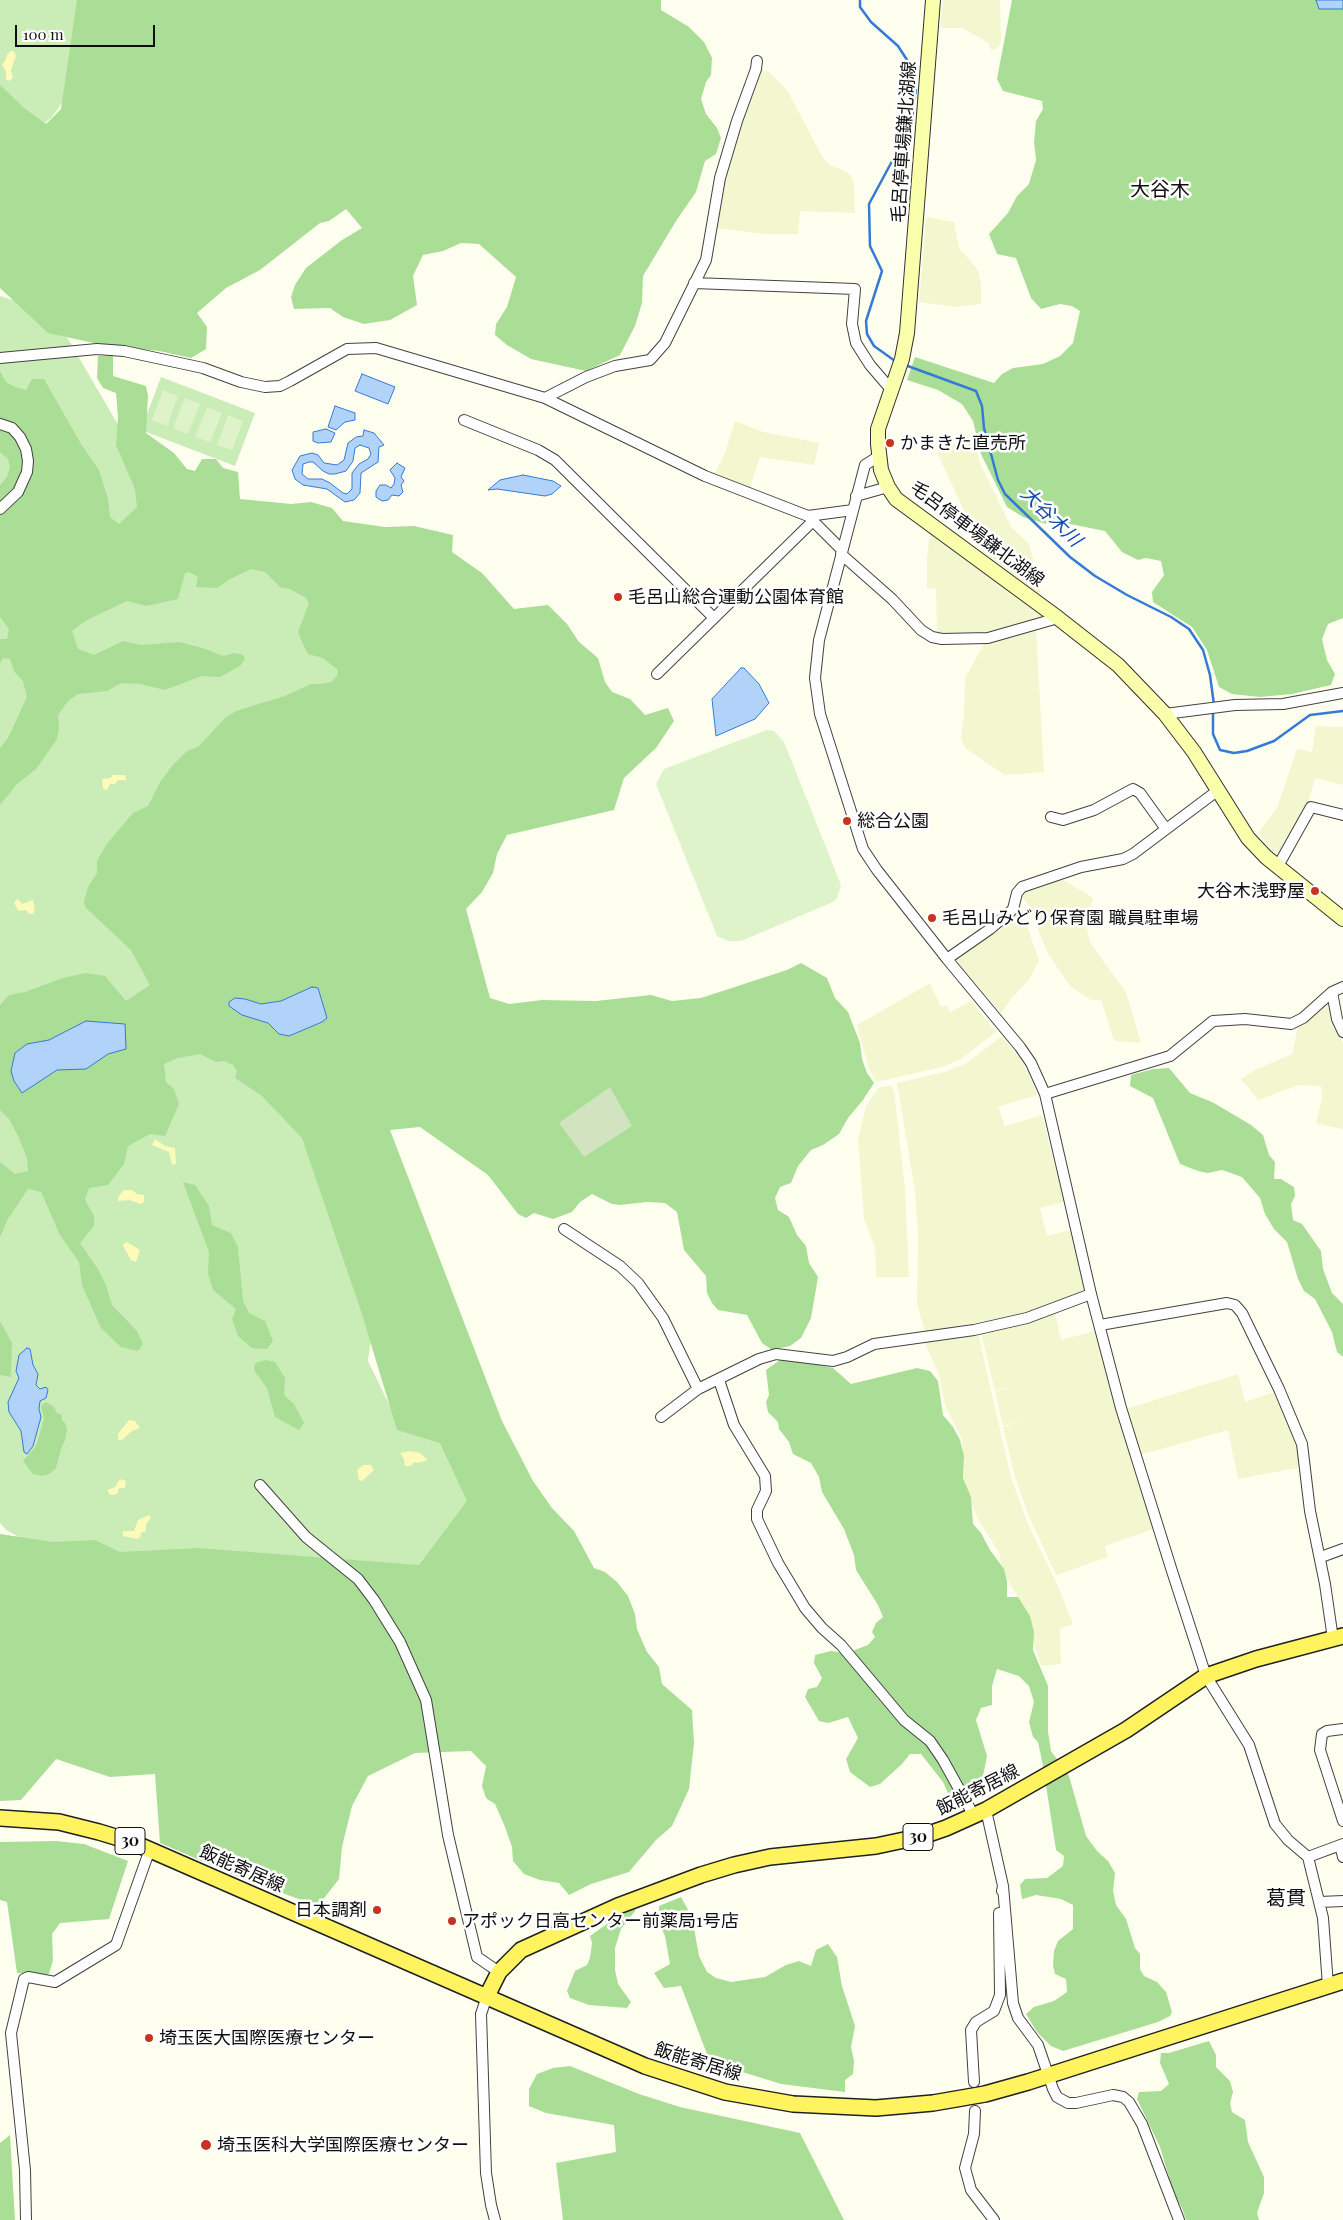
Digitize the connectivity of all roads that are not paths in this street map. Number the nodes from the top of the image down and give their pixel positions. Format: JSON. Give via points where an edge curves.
{"nodes":[{"id":1,"x":933,"y":0,"type":"edge"},
{"id":2,"x":757,"y":61,"type":"dead end"},
{"id":3,"x":694,"y":284,"type":"junction"},
{"id":4,"x":0,"y":358,"type":"edge"},
{"id":5,"x":892,"y":388,"type":"junction"},
{"id":6,"x":545,"y":398,"type":"junction"},
{"id":7,"x":464,"y":420,"type":"dead end"},
{"id":8,"x":0,"y":424,"type":"edge"},
{"id":9,"x":879,"y":456,"type":"junction"},
{"id":10,"x":888,"y":486,"type":"junction"},
{"id":11,"x":856,"y":496,"type":"junction"},
{"id":12,"x":0,"y":509,"type":"edge"},
{"id":13,"x":852,"y":510,"type":"junction"},
{"id":14,"x":811,"y":518,"type":"junction"},
{"id":15,"x":841,"y":552,"type":"junction"},
{"id":16,"x":714,"y":618,"type":"junction"},
{"id":17,"x":1058,"y":618,"type":"junction"},
{"id":18,"x":657,"y":674,"type":"dead end"},
{"id":19,"x":1343,"y":694,"type":"edge"},
{"id":20,"x":1165,"y":714,"type":"junction"},
{"id":21,"x":1218,"y":791,"type":"junction"},
{"id":22,"x":1343,"y":815,"type":"edge"},
{"id":23,"x":1051,"y":817,"type":"dead end"},
{"id":24,"x":1166,"y":829,"type":"junction"},
{"id":25,"x":1278,"y":866,"type":"junction"},
{"id":26,"x":1343,"y":919,"type":"edge"},
{"id":27,"x":947,"y":959,"type":"junction"},
{"id":28,"x":1343,"y":987,"type":"edge"},
{"id":29,"x":1332,"y":992,"type":"junction"},
{"id":30,"x":1343,"y":1032,"type":"edge"},
{"id":31,"x":1045,"y":1094,"type":"junction"},
{"id":32,"x":564,"y":1229,"type":"dead end"},
{"id":33,"x":1091,"y":1294,"type":"junction"},
{"id":34,"x":1100,"y":1325,"type":"junction"},
{"id":35,"x":719,"y":1380,"type":"junction"},
{"id":36,"x":698,"y":1389,"type":"junction"},
{"id":37,"x":661,"y":1417,"type":"dead end"},
{"id":38,"x":260,"y":1485,"type":"dead end"},
{"id":39,"x":1343,"y":1549,"type":"edge"},
{"id":40,"x":1320,"y":1557,"type":"junction"},
{"id":41,"x":1338,"y":1637,"type":"edge"},
{"id":42,"x":1206,"y":1676,"type":"junction"},
{"id":43,"x":1343,"y":1728,"type":"edge"},
{"id":44,"x":980,"y":1813,"type":"junction"},
{"id":45,"x":0,"y":1818,"type":"edge"},
{"id":46,"x":1343,"y":1821,"type":"edge"},
{"id":47,"x":1341,"y":1844,"type":"edge"},
{"id":48,"x":150,"y":1849,"type":"junction"},
{"id":49,"x":1343,"y":1856,"type":"edge"},
{"id":50,"x":1308,"y":1857,"type":"junction"},
{"id":51,"x":1004,"y":1886,"type":"junction"},
{"id":52,"x":1343,"y":1901,"type":"edge"},
{"id":53,"x":1320,"y":1902,"type":"junction"},
{"id":54,"x":499,"y":1972,"type":"junction"},
{"id":55,"x":1343,"y":1981,"type":"edge"},
{"id":56,"x":1328,"y":1986,"type":"junction"},
{"id":57,"x":488,"y":1996,"type":"junction"},
{"id":58,"x":1048,"y":2076,"type":"junction"},
{"id":59,"x":974,"y":2082,"type":"dead end"},
{"id":60,"x":975,"y":2111,"type":"dead end"},
{"id":61,"x":26,"y":2220,"type":"edge"},
{"id":62,"x":495,"y":2220,"type":"edge"},
{"id":63,"x":994,"y":2220,"type":"edge"},
{"id":64,"x":1180,"y":2220,"type":"edge"}],
"edges":[{"from":1,"to":5,"type":"main road","name":"毛呂停車場鎌北湖線","via":[[909,315]]},
{"from":2,"to":3,"type":"street","via":[[720,178],[706,260]]},
{"from":3,"to":5,"type":"street","via":[[855,289],[852,324],[856,343],[870,365]]},
{"from":3,"to":6,"type":"street","via":[[665,344],[650,360],[615,366]]},
{"from":4,"to":6,"type":"street","via":[[97,349],[124,351],[203,368],[266,387],[280,386],[347,349],[366,347],[406,355]]},
{"from":5,"to":9,"type":"main road","name":"毛呂停車場鎌北湖線","via":[[878,429]]},
{"from":6,"to":14,"type":"street","via":[[705,476]]},
{"from":7,"to":16,"type":"street","via":[[555,460]]},
{"from":8,"to":12,"type":"street","via":[[12,428],[20,437],[28,461],[18,492]]},
{"from":9,"to":10,"type":"main road","name":"毛呂停車場鎌北湖線"},
{"from":9,"to":11,"type":"street","via":[[865,466]]},
{"from":10,"to":11,"type":"street"},
{"from":10,"to":17,"type":"main road","name":"毛呂停車場鎌北湖線","via":[[901,502]]},
{"from":11,"to":13,"type":"street"},
{"from":13,"to":14,"type":"street"},
{"from":13,"to":15,"type":"street"},
{"from":14,"to":15,"type":"street"},
{"from":14,"to":16,"type":"street"},
{"from":15,"to":17,"type":"street","via":[[932,637],[988,638]]},
{"from":15,"to":27,"type":"street","via":[[816,658],[820,714],[863,849]]},
{"from":16,"to":18,"type":"street"},
{"from":17,"to":20,"type":"main road","name":"毛呂停車場鎌北湖線","via":[[1118,664]]},
{"from":19,"to":20,"type":"street","via":[[1283,704]]},
{"from":20,"to":21,"type":"main road","name":"毛呂停車場鎌北湖線"},
{"from":21,"to":24,"type":"street"},
{"from":21,"to":25,"type":"main road","name":"毛呂停車場鎌北湖線","via":[[1248,838]]},
{"from":22,"to":25,"type":"street","via":[[1311,807]]},
{"from":23,"to":24,"type":"street","via":[[1063,820],[1094,810],[1133,789],[1140,793]]},
{"from":24,"to":27,"type":"street","via":[[1123,859],[1081,867],[1022,887],[1009,913]]},
{"from":25,"to":26,"type":"main road","name":"毛呂停車場鎌北湖線"},
{"from":27,"to":31,"type":"street","via":[[1020,1047]]},
{"from":28,"to":29,"type":"street"},
{"from":29,"to":30,"type":"street"},
{"from":29,"to":31,"type":"street","via":[[1303,1018],[1291,1024],[1245,1019],[1213,1021],[1170,1056]]},
{"from":31,"to":33,"type":"street"},
{"from":32,"to":36,"type":"street","via":[[620,1266],[638,1283],[663,1318]]},
{"from":33,"to":34,"type":"street"},
{"from":33,"to":35,"type":"street","via":[[1027,1318],[974,1330],[874,1344],[833,1361],[776,1354],[759,1359]]},
{"from":34,"to":40,"type":"street","via":[[1235,1305],[1247,1322],[1302,1444],[1310,1511]]},
{"from":34,"to":42,"type":"street","via":[[1121,1408]]},
{"from":35,"to":36,"type":"street"},
{"from":35,"to":44,"type":"street","via":[[734,1425],[765,1476],[766,1491],[757,1510],[757,1518],[778,1563],[822,1628],[904,1720],[930,1741]]},
{"from":36,"to":37,"type":"street"},
{"from":38,"to":54,"type":"street","via":[[306,1537],[358,1580],[400,1642],[426,1700],[448,1835],[477,1957]]},
{"from":39,"to":40,"type":"street"},
{"from":40,"to":41,"type":"street"},
{"from":41,"to":42,"type":"main road","name":"飯能寄居線","number":"30"},
{"from":42,"to":44,"type":"main road","name":"飯能寄居線","number":"30","via":[[1126,1730]]},
{"from":42,"to":50,"type":"street","via":[[1249,1746],[1275,1824]]},
{"from":43,"to":46,"type":"street","via":[[1322,1734],[1320,1750]]},
{"from":44,"to":51,"type":"street"},
{"from":44,"to":54,"type":"main road","name":"飯能寄居線","number":"30","via":[[906,1840],[770,1857],[701,1874],[618,1906],[521,1950]]},
{"from":45,"to":48,"type":"main road","name":"飯能寄居線","number":"30","via":[[72,1825]]},
{"from":47,"to":49,"type":"street"},
{"from":47,"to":50,"type":"street"},
{"from":48,"to":57,"type":"main road","name":"飯能寄居線","number":"30"},
{"from":48,"to":61,"type":"street","via":[[116,1945],[55,1982],[24,1979],[11,2033]]},
{"from":50,"to":53,"type":"street"},
{"from":51,"to":58,"type":"street","via":[[1013,2003],[1018,2018],[1038,2046]]},
{"from":51,"to":59,"type":"street","via":[[999,1907],[1000,1995],[994,2011],[976,2022],[971,2030]]},
{"from":52,"to":53,"type":"street"},
{"from":53,"to":56,"type":"street"},
{"from":54,"to":57,"type":"main road","name":"飯能寄居線","number":"30"},
{"from":55,"to":56,"type":"main road","name":"飯能寄居線","number":"30"},
{"from":56,"to":58,"type":"main road","name":"飯能寄居線","number":"30"},
{"from":57,"to":58,"type":"main road","name":"飯能寄居線","number":"30","via":[[668,2074],[725,2092],[793,2104],[866,2108],[933,2103],[985,2094]]},
{"from":57,"to":62,"type":"street","via":[[481,2014],[486,2173]]},
{"from":58,"to":64,"type":"street","via":[[1057,2097],[1068,2103],[1113,2095],[1123,2096],[1129,2102],[1142,2124]]},
{"from":60,"to":63,"type":"street","via":[[974,2134],[965,2168],[971,2190]]}]}
